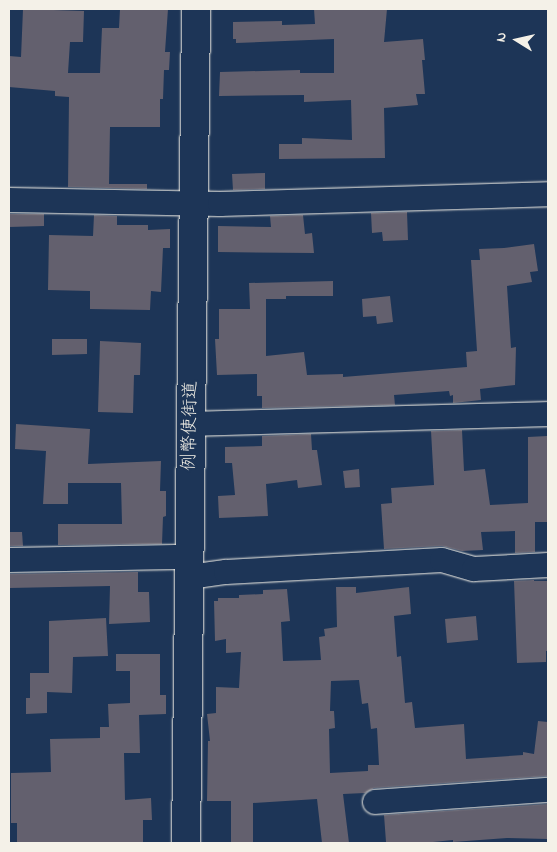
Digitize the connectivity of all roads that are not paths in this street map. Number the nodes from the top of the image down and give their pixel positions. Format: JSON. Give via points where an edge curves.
{"nodes":[{"id":1,"x":196,"y":9,"type":"edge"},
{"id":2,"x":548,"y":194,"type":"edge"},
{"id":3,"x":9,"y":200,"type":"edge"},
{"id":4,"x":193,"y":203,"type":"junction"},
{"id":5,"x":548,"y":414,"type":"edge"},
{"id":6,"x":192,"y":424,"type":"junction"},
{"id":7,"x":9,"y":560,"type":"edge"},
{"id":8,"x":548,"y":565,"type":"edge"},
{"id":9,"x":189,"y":567,"type":"junction"},
{"id":10,"x":548,"y":790,"type":"edge"},
{"id":11,"x":375,"y":802,"type":"dead end"},
{"id":12,"x":186,"y":843,"type":"edge"}],
"edges":[{"from":1,"to":4,"type":"main road","name":"例幣使街道"},
{"from":2,"to":4,"type":"street"},
{"from":3,"to":4,"type":"street"},
{"from":4,"to":6,"type":"main road","name":"例幣使街道"},
{"from":5,"to":6,"type":"street"},
{"from":6,"to":9,"type":"main road","name":"例幣使街道"},
{"from":7,"to":9,"type":"street"},
{"from":8,"to":9,"type":"street","via":[[474,569],[442,560],[226,572]]},
{"from":9,"to":12,"type":"main road","name":"例幣使街道"},
{"from":10,"to":11,"type":"street"}]}
